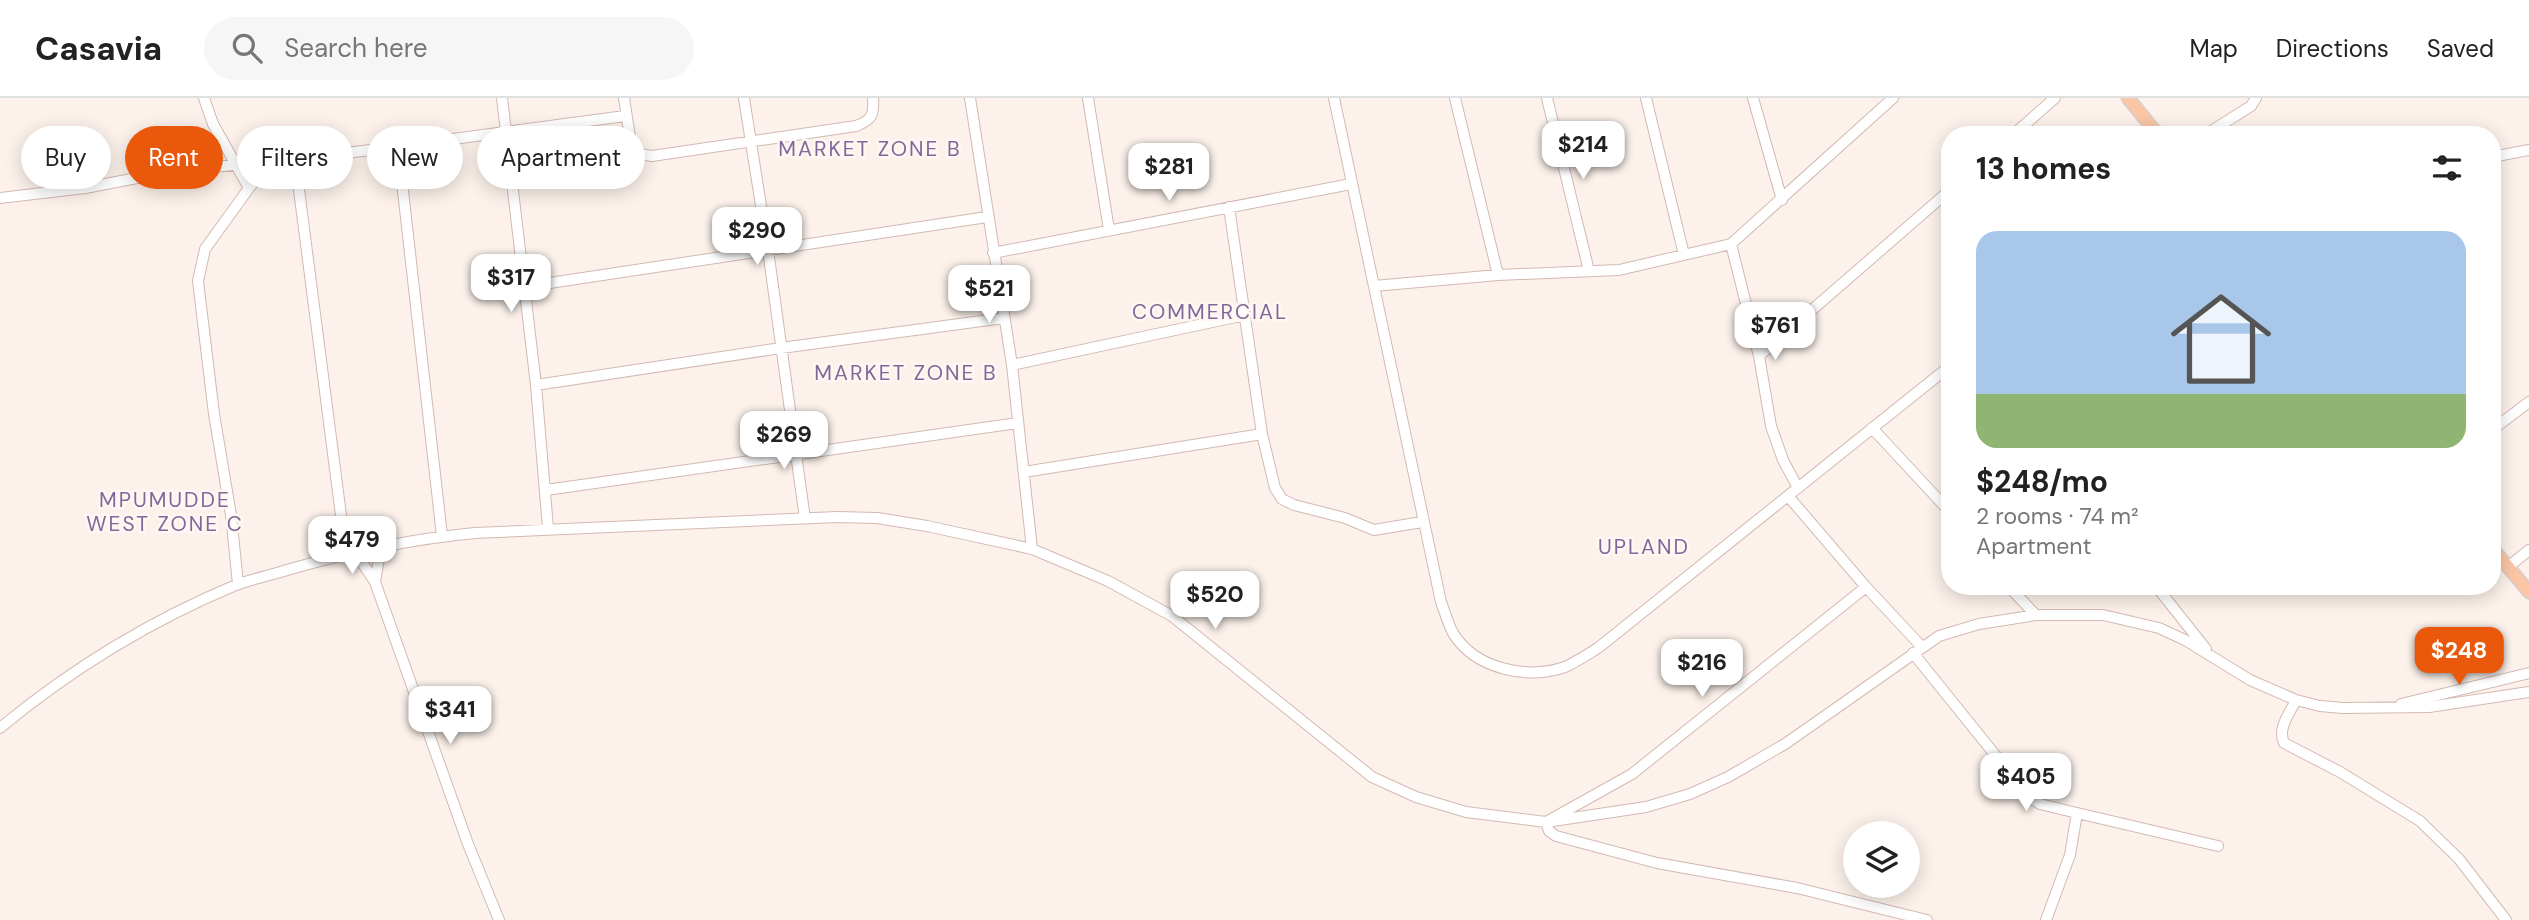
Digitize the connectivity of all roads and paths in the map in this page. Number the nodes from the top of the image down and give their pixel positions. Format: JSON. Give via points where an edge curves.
{"nodes":[{"id":1,"x":204,"y":98,"type":"edge"},
{"id":2,"x":502,"y":98,"type":"edge"},
{"id":3,"x":624,"y":98,"type":"edge"},
{"id":4,"x":744,"y":98,"type":"edge"},
{"id":5,"x":873,"y":98,"type":"edge"},
{"id":6,"x":970,"y":98,"type":"edge"},
{"id":7,"x":1088,"y":98,"type":"edge"},
{"id":8,"x":1334,"y":98,"type":"edge"},
{"id":9,"x":1455,"y":98,"type":"edge"},
{"id":10,"x":1547,"y":98,"type":"edge"},
{"id":11,"x":1646,"y":98,"type":"edge"},
{"id":12,"x":1754,"y":98,"type":"edge"},
{"id":13,"x":1893,"y":98,"type":"edge"},
{"id":14,"x":2055,"y":98,"type":"edge"},
{"id":15,"x":2128,"y":98,"type":"edge"},
{"id":16,"x":2256,"y":98,"type":"edge"},
{"id":17,"x":625,"y":116,"type":"junction"},
{"id":18,"x":505,"y":126,"type":"edge"},
{"id":19,"x":546,"y":126,"type":"edge"},
{"id":20,"x":2023,"y":126,"type":"edge"},
{"id":21,"x":2151,"y":126,"type":"edge"},
{"id":22,"x":2219,"y":126,"type":"edge"},
{"id":23,"x":751,"y":142,"type":"junction"},
{"id":24,"x":2529,"y":150,"type":"edge"},
{"id":25,"x":2501,"y":155,"type":"edge"},
{"id":26,"x":237,"y":164,"type":"joint"},
{"id":27,"x":1351,"y":184,"type":"junction"},
{"id":28,"x":248,"y":189,"type":"edge"},
{"id":29,"x":299,"y":189,"type":"edge"},
{"id":30,"x":403,"y":189,"type":"edge"},
{"id":31,"x":512,"y":189,"type":"edge"},
{"id":32,"x":0,"y":198,"type":"edge"},
{"id":33,"x":1941,"y":198,"type":"edge"},
{"id":34,"x":1782,"y":200,"type":"junction"},
{"id":35,"x":1229,"y":207,"type":"junction"},
{"id":36,"x":987,"y":217,"type":"junction"},
{"id":37,"x":1109,"y":230,"type":"junction"},
{"id":38,"x":1731,"y":244,"type":"junction"},
{"id":39,"x":768,"y":250,"type":"junction"},
{"id":40,"x":993,"y":253,"type":"junction"},
{"id":41,"x":1684,"y":255,"type":"junction"},
{"id":42,"x":1589,"y":271,"type":"junction"},
{"id":43,"x":1498,"y":275,"type":"junction"},
{"id":44,"x":1374,"y":286,"type":"junction"},
{"id":45,"x":523,"y":287,"type":"junction"},
{"id":46,"x":1245,"y":315,"type":"junction"},
{"id":47,"x":1004,"y":318,"type":"junction"},
{"id":48,"x":781,"y":348,"type":"junction"},
{"id":49,"x":1759,"y":356,"type":"junction"},
{"id":50,"x":1012,"y":365,"type":"junction"},
{"id":51,"x":1941,"y":373,"type":"edge"},
{"id":52,"x":536,"y":385,"type":"junction"},
{"id":53,"x":2529,"y":401,"type":"edge"},
{"id":54,"x":1018,"y":423,"type":"junction"},
{"id":55,"x":2501,"y":423,"type":"edge"},
{"id":56,"x":1872,"y":428,"type":"junction"},
{"id":57,"x":1262,"y":434,"type":"junction"},
{"id":58,"x":796,"y":454,"type":"junction"},
{"id":59,"x":1024,"y":472,"type":"junction"},
{"id":60,"x":1798,"y":488,"type":"junction"},
{"id":61,"x":546,"y":491,"type":"junction"},
{"id":62,"x":1788,"y":496,"type":"junction"},
{"id":63,"x":1941,"y":502,"type":"edge"},
{"id":64,"x":805,"y":519,"type":"junction"},
{"id":65,"x":1422,"y":522,"type":"junction"},
{"id":66,"x":548,"y":528,"type":"junction"},
{"id":67,"x":442,"y":536,"type":"junction"},
{"id":68,"x":382,"y":547,"type":"junction"},
{"id":69,"x":1032,"y":549,"type":"junction"},
{"id":70,"x":2529,"y":550,"type":"edge"},
{"id":71,"x":350,"y":553,"type":"junction"},
{"id":72,"x":2501,"y":559,"type":"edge"},
{"id":73,"x":2508,"y":567,"type":"junction"},
{"id":74,"x":375,"y":582,"type":"junction"},
{"id":75,"x":238,"y":584,"type":"junction"},
{"id":76,"x":1866,"y":587,"type":"junction"},
{"id":77,"x":2529,"y":592,"type":"edge"},
{"id":78,"x":2017,"y":595,"type":"edge"},
{"id":79,"x":2163,"y":595,"type":"edge"},
{"id":80,"x":2036,"y":615,"type":"junction"},
{"id":81,"x":1917,"y":649,"type":"junction"},
{"id":82,"x":2210,"y":654,"type":"junction"},
{"id":83,"x":2529,"y":673,"type":"edge"},
{"id":84,"x":2529,"y":692,"type":"edge"},
{"id":85,"x":2296,"y":700,"type":"junction"},
{"id":86,"x":2390,"y":708,"type":"junction"},
{"id":87,"x":0,"y":710,"type":"edge"},
{"id":88,"x":9,"y":720,"type":"junction"},
{"id":89,"x":0,"y":728,"type":"edge"},
{"id":90,"x":2077,"y":813,"type":"junction"},
{"id":91,"x":1546,"y":822,"type":"junction"},
{"id":92,"x":2218,"y":846,"type":"dead end"},
{"id":93,"x":499,"y":920,"type":"edge"},
{"id":94,"x":1927,"y":920,"type":"edge"},
{"id":95,"x":2046,"y":920,"type":"edge"},
{"id":96,"x":2506,"y":920,"type":"edge"}],
"edges":[{"from":1,"to":26,"type":"street","via":[[213,124]]},
{"from":2,"to":18,"type":"street"},
{"from":3,"to":17,"type":"street"},
{"from":4,"to":23,"type":"street"},
{"from":5,"to":23,"type":"street","via":[[874,114],[868,122]]},
{"from":6,"to":36,"type":"street"},
{"from":7,"to":37,"type":"street"},
{"from":8,"to":27,"type":"street"},
{"from":9,"to":43,"type":"street"},
{"from":10,"to":42,"type":"street"},
{"from":11,"to":41,"type":"street"},
{"from":12,"to":34,"type":"street"},
{"from":13,"to":34,"type":"street"},
{"from":14,"to":20,"type":"street"},
{"from":15,"to":21,"type":"main road"},
{"from":16,"to":22,"type":"street"},
{"from":17,"to":19,"type":"street"},
{"from":17,"to":23,"type":"street","via":[[631,144],[652,156]]},
{"from":23,"to":39,"type":"street"},
{"from":24,"to":25,"type":"street"},
{"from":26,"to":32,"type":"street"},
{"from":27,"to":35,"type":"street"},
{"from":27,"to":44,"type":"street"},
{"from":28,"to":75,"type":"street","via":[[205,249],[198,281]]},
{"from":29,"to":71,"type":"street"},
{"from":30,"to":67,"type":"street"},
{"from":31,"to":45,"type":"street"},
{"from":33,"to":49,"type":"street"},
{"from":34,"to":38,"type":"street"},
{"from":35,"to":37,"type":"street"},
{"from":35,"to":46,"type":"street"},
{"from":36,"to":39,"type":"street"},
{"from":36,"to":40,"type":"street"},
{"from":37,"to":40,"type":"street"},
{"from":38,"to":41,"type":"street"},
{"from":38,"to":49,"type":"street"},
{"from":39,"to":45,"type":"street"},
{"from":39,"to":48,"type":"street"},
{"from":40,"to":47,"type":"street"},
{"from":41,"to":42,"type":"street","via":[[1619,270]]},
{"from":42,"to":43,"type":"street"},
{"from":43,"to":44,"type":"street"},
{"from":44,"to":65,"type":"street"},
{"from":45,"to":52,"type":"street"},
{"from":46,"to":50,"type":"street"},
{"from":46,"to":57,"type":"street"},
{"from":47,"to":48,"type":"street"},
{"from":47,"to":50,"type":"street"},
{"from":48,"to":52,"type":"street"},
{"from":48,"to":58,"type":"street"},
{"from":49,"to":60,"type":"street","via":[[1776,444]]},
{"from":50,"to":54,"type":"street"},
{"from":51,"to":56,"type":"street"},
{"from":52,"to":61,"type":"street"},
{"from":53,"to":55,"type":"street"},
{"from":54,"to":58,"type":"street"},
{"from":54,"to":59,"type":"street"},
{"from":56,"to":60,"type":"street"},
{"from":56,"to":63,"type":"street"},
{"from":57,"to":59,"type":"street"},
{"from":57,"to":65,"type":"street","via":[[1282,499],[1374,530]]},
{"from":58,"to":61,"type":"street"},
{"from":58,"to":64,"type":"street"},
{"from":59,"to":69,"type":"street"},
{"from":60,"to":62,"type":"street"},
{"from":61,"to":66,"type":"street"},
{"from":62,"to":65,"type":"street","via":[[1598,648],[1566,666],[1533,674],[1475,656],[1454,634],[1441,602]]},
{"from":62,"to":76,"type":"street"},
{"from":64,"to":66,"type":"street"},
{"from":64,"to":69,"type":"street","via":[[877,518]]},
{"from":66,"to":67,"type":"street"},
{"from":67,"to":68,"type":"street"},
{"from":68,"to":71,"type":"street"},
{"from":68,"to":74,"type":"street"},
{"from":69,"to":91,"type":"street","via":[[1108,581],[1172,616],[1372,777],[1466,812]]},
{"from":70,"to":73,"type":"street"},
{"from":71,"to":74,"type":"street"},
{"from":71,"to":75,"type":"street"},
{"from":72,"to":73,"type":"main road"},
{"from":73,"to":77,"type":"main road"},
{"from":74,"to":93,"type":"street"},
{"from":75,"to":88,"type":"street","via":[[106,652]]},
{"from":76,"to":81,"type":"street"},
{"from":76,"to":91,"type":"street","via":[[1632,774]]},
{"from":78,"to":80,"type":"street"},
{"from":79,"to":82,"type":"street"},
{"from":80,"to":81,"type":"street","via":[[1956,629]]},
{"from":80,"to":82,"type":"street","via":[[2103,615],[2132,621],[2159,628]]},
{"from":81,"to":90,"type":"street","via":[[2029,797]]},
{"from":81,"to":91,"type":"street","via":[[1812,727],[1728,777],[1646,807]]},
{"from":82,"to":85,"type":"street","via":[[2250,680]]},
{"from":83,"to":86,"type":"street"},
{"from":84,"to":86,"type":"street"},
{"from":85,"to":86,"type":"street","via":[[2343,708]]},
{"from":85,"to":96,"type":"street","via":[[2282,730],[2284,743],[2420,821],[2459,859]]},
{"from":87,"to":88,"type":"street"},
{"from":88,"to":89,"type":"street"},
{"from":90,"to":92,"type":"street"},
{"from":90,"to":95,"type":"street","via":[[2070,855]]},
{"from":91,"to":94,"type":"street","via":[[1556,836],[1631,857],[1797,888]]}]}
